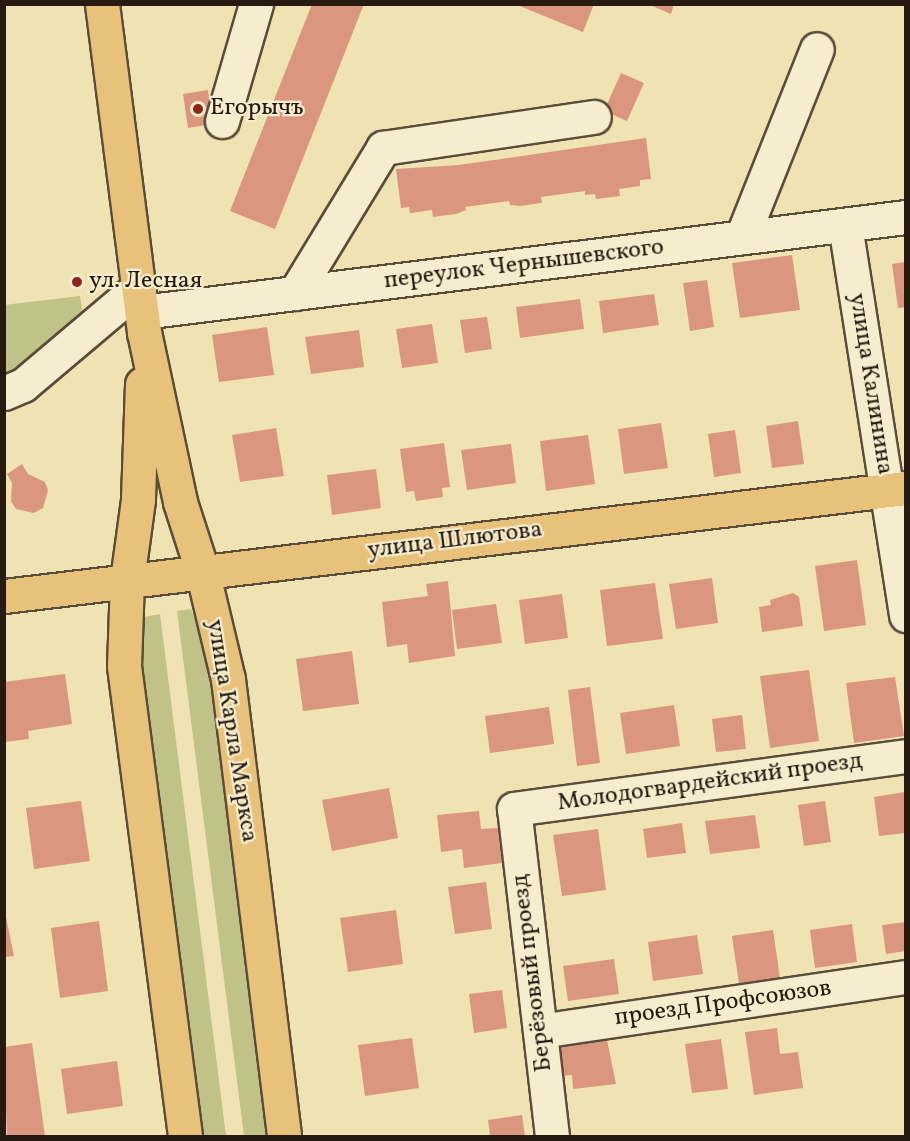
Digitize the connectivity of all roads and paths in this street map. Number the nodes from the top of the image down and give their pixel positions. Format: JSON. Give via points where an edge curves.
{"nodes":[{"id":1,"x":102,"y":4,"type":"edge"},
{"id":2,"x":256,"y":4,"type":"edge"},
{"id":3,"x":817,"y":50,"type":"dead end"},
{"id":4,"x":594,"y":117,"type":"dead end"},
{"id":5,"x":222,"y":121,"type":"dead end"},
{"id":6,"x":906,"y":217,"type":"edge"},
{"id":7,"x":845,"y":225,"type":"junction"},
{"id":8,"x":742,"y":237,"type":"junction"},
{"id":9,"x":295,"y":293,"type":"junction"},
{"id":10,"x":142,"y":310,"type":"junction"},
{"id":11,"x":4,"y":393,"type":"edge"},
{"id":12,"x":896,"y":489,"type":"edge"},
{"id":13,"x":202,"y":570,"type":"junction"},
{"id":14,"x":127,"y":580,"type":"junction"},
{"id":15,"x":4,"y":596,"type":"edge"},
{"id":16,"x":906,"y":615,"type":"edge"},
{"id":17,"x":906,"y":756,"type":"edge"},
{"id":18,"x":514,"y":809,"type":"joint"},
{"id":19,"x":906,"y":977,"type":"edge"},
{"id":20,"x":540,"y":1031,"type":"junction"},
{"id":21,"x":185,"y":1137,"type":"edge"},
{"id":22,"x":285,"y":1137,"type":"edge"},
{"id":23,"x":552,"y":1137,"type":"edge"}],
"edges":[{"from":1,"to":10,"type":"main road","name":"улица Карла Маркса"},
{"from":2,"to":5,"type":"street"},
{"from":3,"to":8,"type":"street"},
{"from":4,"to":9,"type":"street","via":[[384,148]]},
{"from":6,"to":7,"type":"street","name":"переулок Чернышевского"},
{"from":7,"to":8,"type":"street","name":"переулок Чернышевского"},
{"from":7,"to":12,"type":"street","name":"улица Калинина"},
{"from":8,"to":9,"type":"street","name":"переулок Чернышевского"},
{"from":9,"to":10,"type":"street","name":"переулок Чернышевского"},
{"from":10,"to":11,"type":"street"},
{"from":10,"to":13,"type":"main road","name":"улица Карла Маркса","via":[[180,502]]},
{"from":10,"to":14,"type":"main road","name":"улица Карла Маркса","via":[[138,500]]},
{"from":12,"to":13,"type":"main road","name":"улица Шлютова"},
{"from":12,"to":16,"type":"street","name":"улица Калинина"},
{"from":13,"to":14,"type":"main road","name":"улица Шлютова"},
{"from":13,"to":22,"type":"main road","name":"улица Карла Маркса","via":[[228,679]]},
{"from":14,"to":15,"type":"main road","name":"улица Шлютова"},
{"from":14,"to":21,"type":"main road","name":"улица Карла Маркса","via":[[124,666]]},
{"from":17,"to":18,"type":"street","name":"Молодогвардейский проезд"},
{"from":18,"to":20,"type":"street","name":"Берёзовый проезд"},
{"from":19,"to":20,"type":"street","name":"проезд Профсоюзов"},
{"from":20,"to":23,"type":"street","name":"Берёзовый проезд"}]}
